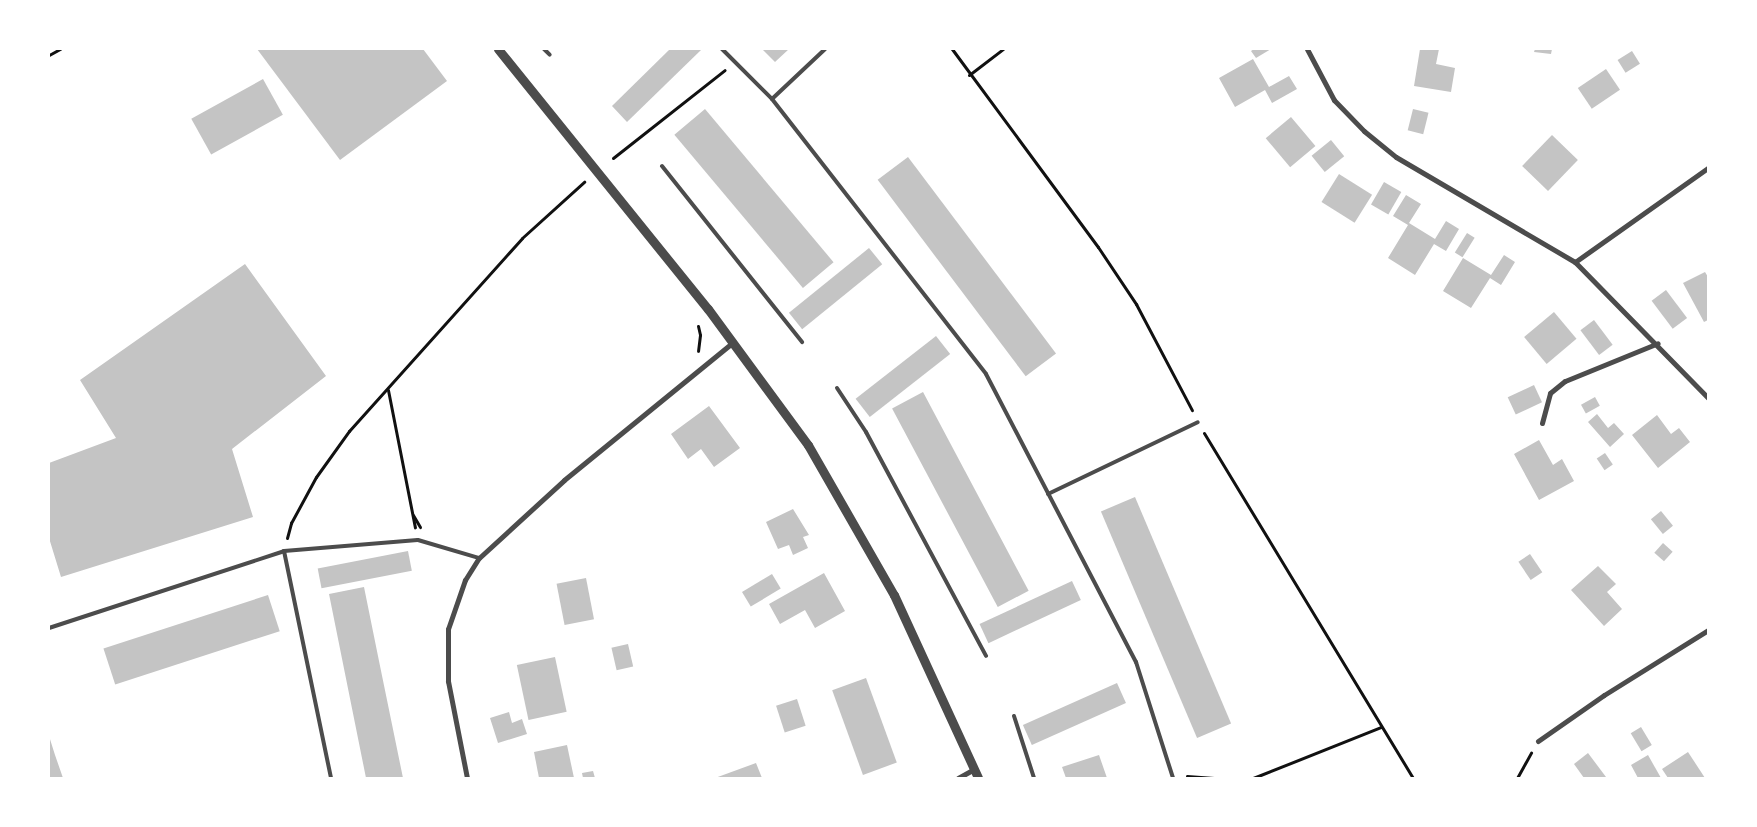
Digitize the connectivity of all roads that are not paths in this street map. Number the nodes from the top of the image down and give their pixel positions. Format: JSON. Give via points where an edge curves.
{"nodes":[{"id":1,"x":498,"y":49,"type":"edge"},
{"id":2,"x":544,"y":49,"type":"edge"},
{"id":3,"x":722,"y":49,"type":"edge"},
{"id":4,"x":825,"y":49,"type":"edge"},
{"id":5,"x":1307,"y":49,"type":"edge"},
{"id":6,"x":550,"y":55,"type":"dead end"},
{"id":7,"x":772,"y":99,"type":"junction"},
{"id":8,"x":662,"y":166,"type":"dead end"},
{"id":9,"x":1708,"y":168,"type":"edge"},
{"id":10,"x":1575,"y":262,"type":"junction"},
{"id":11,"x":733,"y":342,"type":"junction"},
{"id":12,"x":802,"y":342,"type":"dead end"},
{"id":13,"x":1658,"y":344,"type":"junction"},
{"id":14,"x":837,"y":388,"type":"dead end"},
{"id":15,"x":1708,"y":398,"type":"edge"},
{"id":16,"x":1198,"y":422,"type":"dead end"},
{"id":17,"x":1542,"y":424,"type":"dead end"},
{"id":18,"x":1048,"y":494,"type":"junction"},
{"id":19,"x":284,"y":551,"type":"junction"},
{"id":20,"x":478,"y":558,"type":"junction"},
{"id":21,"x":49,"y":628,"type":"edge"},
{"id":22,"x":1708,"y":630,"type":"edge"},
{"id":23,"x":986,"y":656,"type":"dead end"},
{"id":24,"x":1014,"y":716,"type":"dead end"},
{"id":25,"x":1538,"y":741,"type":"road end"},
{"id":26,"x":976,"y":774,"type":"edge"},
{"id":27,"x":1173,"y":777,"type":"edge"},
{"id":28,"x":330,"y":778,"type":"edge"},
{"id":29,"x":468,"y":778,"type":"edge"},
{"id":30,"x":958,"y":778,"type":"edge"},
{"id":31,"x":1034,"y":778,"type":"edge"}],
"edges":[{"from":1,"to":11,"type":"street"},
{"from":2,"to":6,"type":"lane"},
{"from":3,"to":7,"type":"lane"},
{"from":4,"to":7,"type":"lane"},
{"from":5,"to":10,"type":"street","via":[[1334,100],[1364,131],[1396,156]]},
{"from":7,"to":18,"type":"lane","via":[[986,374]]},
{"from":8,"to":12,"type":"lane"},
{"from":9,"to":10,"type":"street"},
{"from":10,"to":13,"type":"street"},
{"from":11,"to":20,"type":"street","via":[[564,480]]},
{"from":11,"to":26,"type":"street","via":[[808,445],[894,595]]},
{"from":13,"to":15,"type":"street"},
{"from":13,"to":17,"type":"street","via":[[1565,381],[1550,392]]},
{"from":14,"to":23,"type":"lane","via":[[866,432]]},
{"from":16,"to":18,"type":"lane"},
{"from":18,"to":27,"type":"lane","via":[[1136,662]]},
{"from":19,"to":20,"type":"lane","via":[[418,540]]},
{"from":19,"to":21,"type":"lane"},
{"from":19,"to":28,"type":"lane"},
{"from":20,"to":29,"type":"street","via":[[465,580],[448,629],[448,681]]},
{"from":22,"to":25,"type":"street"},
{"from":24,"to":31,"type":"lane"},
{"from":26,"to":30,"type":"street"}]}
